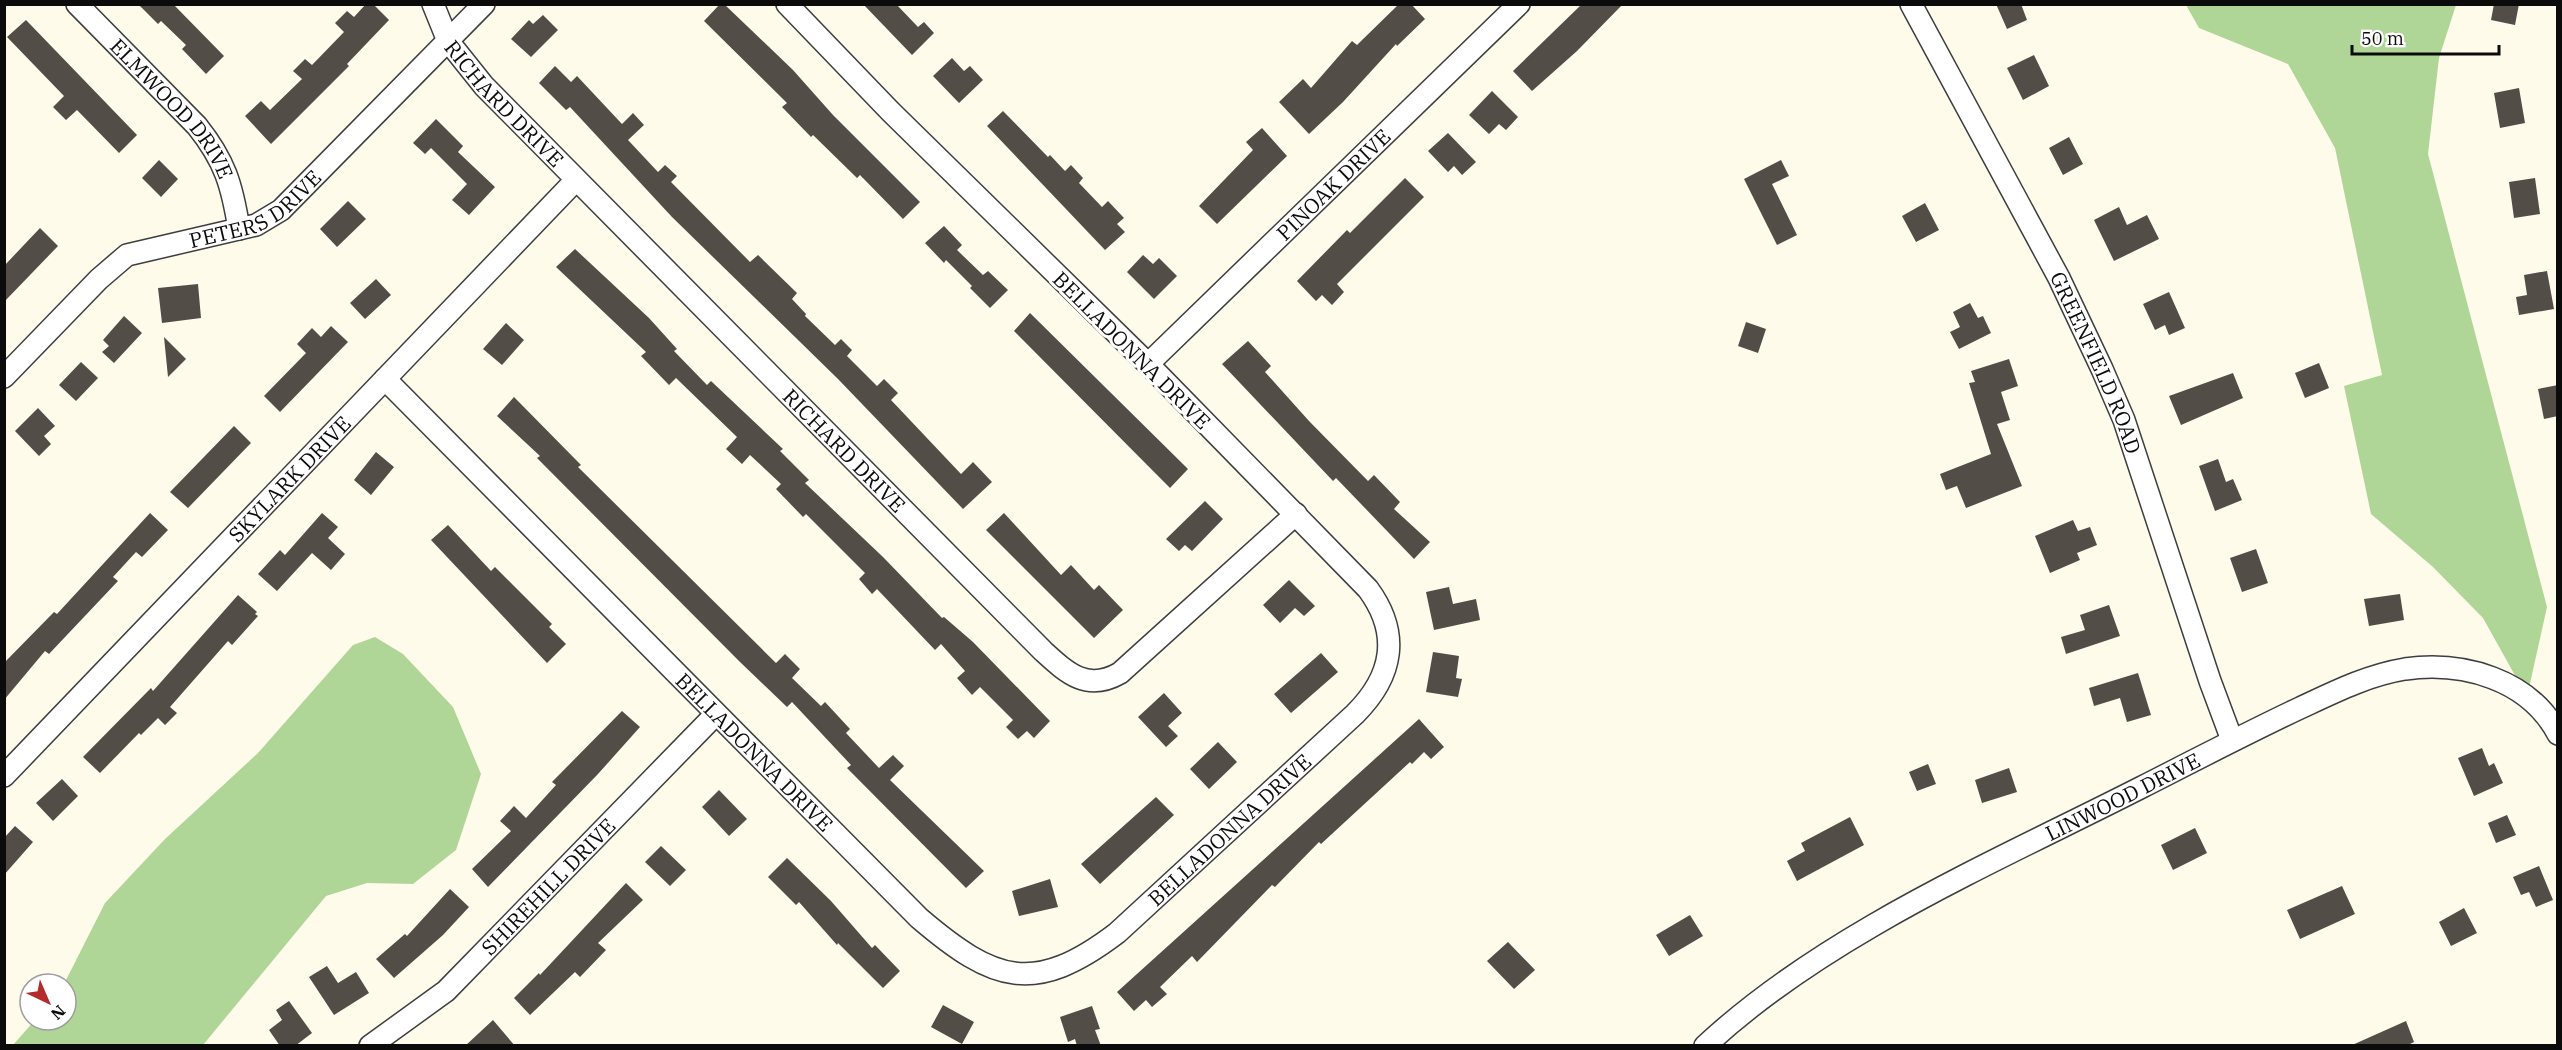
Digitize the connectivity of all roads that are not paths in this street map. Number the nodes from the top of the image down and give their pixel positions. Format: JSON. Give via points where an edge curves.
{"nodes":[{"id":1,"x":77,"y":4,"type":"edge"},
{"id":2,"x":433,"y":4,"type":"edge"},
{"id":3,"x":484,"y":4,"type":"edge"},
{"id":4,"x":787,"y":4,"type":"edge"},
{"id":5,"x":1519,"y":4,"type":"edge"},
{"id":6,"x":1911,"y":4,"type":"edge"},
{"id":7,"x":448,"y":41,"type":"junction"},
{"id":8,"x":575,"y":181,"type":"junction"},
{"id":9,"x":239,"y":229,"type":"junction"},
{"id":10,"x":1148,"y":364,"type":"junction"},
{"id":11,"x":4,"y":377,"type":"edge"},
{"id":12,"x":385,"y":379,"type":"junction"},
{"id":13,"x":1296,"y":514,"type":"junction"},
{"id":14,"x":716,"y":714,"type":"junction"},
{"id":15,"x":2558,"y":734,"type":"edge"},
{"id":16,"x":2232,"y":740,"type":"junction"},
{"id":17,"x":4,"y":776,"type":"edge"},
{"id":18,"x":370,"y":1046,"type":"edge"},
{"id":19,"x":1705,"y":1046,"type":"edge"}],
"edges":[{"from":1,"to":9,"type":"street","name":"ELMWOOD DRIVE","via":[[214,148],[229,177]]},
{"from":2,"to":7,"type":"street","name":"RICHARD DRIVE"},
{"from":3,"to":7,"type":"street","name":"PETERS DRIVE"},
{"from":4,"to":10,"type":"street","name":"BELLADONNA DRIVE","via":[[891,112]]},
{"from":5,"to":10,"type":"street","name":"PINOAK DRIVE"},
{"from":6,"to":16,"type":"street","name":"GREENFIELD ROAD","via":[[2059,278],[2102,369],[2124,420]]},
{"from":7,"to":8,"type":"street","name":"RICHARD DRIVE","via":[[484,86]]},
{"from":7,"to":9,"type":"street","name":"PETERS DRIVE","via":[[292,200],[268,219]]},
{"from":8,"to":12,"type":"street","name":"SKYLARK DRIVE"},
{"from":8,"to":13,"type":"street","name":"RICHARD DRIVE","via":[[1043,651],[1075,678],[1105,681],[1120,673]]},
{"from":9,"to":11,"type":"street","name":"PETERS DRIVE","via":[[127,255]]},
{"from":10,"to":13,"type":"street","name":"BELLADONNA DRIVE"},
{"from":12,"to":14,"type":"street","name":"BELLADONNA DRIVE"},
{"from":12,"to":17,"type":"street","name":"SKYLARK DRIVE"},
{"from":13,"to":14,"type":"street","name":"BELLADONNA DRIVE","via":[[1375,599],[1387,627],[1387,660],[1380,682],[1368,701],[1117,933],[1093,951],[1051,971],[1003,972],[972,959],[946,941]]},
{"from":14,"to":18,"type":"street","name":"SHIREHILL DRIVE","via":[[446,991]]},
{"from":15,"to":16,"type":"street","name":"LINWOOD DRIVE","via":[[2541,710],[2508,685],[2488,675],[2435,667],[2407,669],[2361,681]]},
{"from":16,"to":19,"type":"street","name":"LINWOOD DRIVE","via":[[1865,932],[1779,985]]}]}
